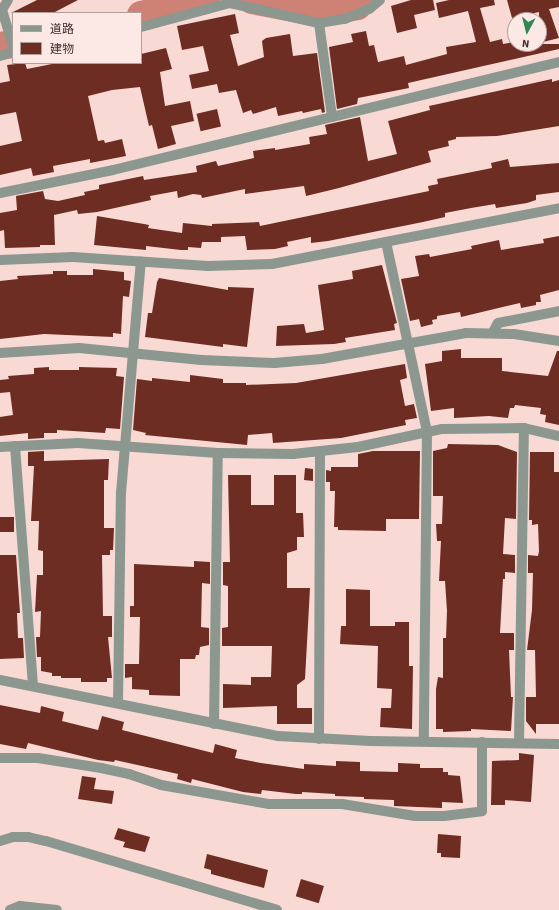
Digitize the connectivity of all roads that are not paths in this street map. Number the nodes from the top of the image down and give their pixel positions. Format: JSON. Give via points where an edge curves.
{"nodes":[{"id":1,"x":8,"y":0,"type":"edge"},
{"id":2,"x":380,"y":0,"type":"edge"},
{"id":3,"x":319,"y":23,"type":"junction"},
{"id":4,"x":142,"y":27,"type":"edge"},
{"id":5,"x":12,"y":43,"type":"edge"},
{"id":6,"x":12,"y":52,"type":"edge"},
{"id":7,"x":0,"y":56,"type":"edge"},
{"id":8,"x":559,"y":62,"type":"edge"},
{"id":9,"x":332,"y":117,"type":"junction"},
{"id":10,"x":0,"y":193,"type":"edge"},
{"id":11,"x":559,"y":208,"type":"edge"},
{"id":12,"x":386,"y":242,"type":"junction"},
{"id":13,"x":0,"y":260,"type":"edge"},
{"id":14,"x":141,"y":262,"type":"junction"},
{"id":15,"x":559,"y":311,"type":"edge"},
{"id":16,"x":493,"y":332,"type":"junction"},
{"id":17,"x":559,"y":341,"type":"edge"},
{"id":18,"x":408,"y":342,"type":"junction"},
{"id":19,"x":132,"y":352,"type":"junction"},
{"id":20,"x":0,"y":353,"type":"edge"},
{"id":21,"x":524,"y":428,"type":"junction"},
{"id":22,"x":427,"y":432,"type":"junction"},
{"id":23,"x":559,"y":436,"type":"edge"},
{"id":24,"x":124,"y":445,"type":"junction"},
{"id":25,"x":15,"y":446,"type":"junction"},
{"id":26,"x":0,"y":447,"type":"edge"},
{"id":27,"x":320,"y":452,"type":"junction"},
{"id":28,"x":218,"y":453,"type":"junction"},
{"id":29,"x":0,"y":680,"type":"edge"},
{"id":30,"x":33,"y":685,"type":"junction"},
{"id":31,"x":118,"y":703,"type":"junction"},
{"id":32,"x":214,"y":724,"type":"junction"},
{"id":33,"x":319,"y":739,"type":"junction"},
{"id":34,"x":424,"y":741,"type":"junction"},
{"id":35,"x":482,"y":742,"type":"junction"},
{"id":36,"x":519,"y":742,"type":"junction"},
{"id":37,"x":559,"y":744,"type":"edge"},
{"id":38,"x":0,"y":758,"type":"edge"},
{"id":39,"x":0,"y":841,"type":"edge"},
{"id":40,"x":10,"y":910,"type":"edge"},
{"id":41,"x":57,"y":910,"type":"edge"},
{"id":42,"x":277,"y":910,"type":"edge"}],
"edges":[{"from":1,"to":5,"type":"street","via":[[2,10]]},
{"from":2,"to":3,"type":"street","via":[[369,9],[345,19]]},
{"from":3,"to":4,"type":"street","via":[[230,3]]},
{"from":3,"to":9,"type":"street"},
{"from":6,"to":7,"type":"street"},
{"from":8,"to":9,"type":"street"},
{"from":9,"to":10,"type":"street","via":[[113,170]]},
{"from":11,"to":12,"type":"street"},
{"from":12,"to":14,"type":"street","via":[[266,265],[233,267]]},
{"from":12,"to":18,"type":"street"},
{"from":13,"to":14,"type":"street","via":[[73,257]]},
{"from":14,"to":19,"type":"street"},
{"from":15,"to":16,"type":"street","via":[[498,323]]},
{"from":16,"to":17,"type":"street"},
{"from":16,"to":18,"type":"street","via":[[466,333]]},
{"from":18,"to":19,"type":"street","via":[[299,362],[239,363]]},
{"from":18,"to":22,"type":"street"},
{"from":19,"to":20,"type":"street","via":[[64,348]]},
{"from":19,"to":24,"type":"street"},
{"from":21,"to":22,"type":"street","via":[[477,427]]},
{"from":21,"to":23,"type":"street"},
{"from":21,"to":36,"type":"street"},
{"from":22,"to":27,"type":"street","via":[[358,447]]},
{"from":22,"to":34,"type":"street"},
{"from":24,"to":25,"type":"street","via":[[78,443]]},
{"from":24,"to":28,"type":"street"},
{"from":24,"to":31,"type":"street"},
{"from":25,"to":26,"type":"street"},
{"from":25,"to":30,"type":"street"},
{"from":27,"to":28,"type":"street"},
{"from":27,"to":33,"type":"street"},
{"from":28,"to":32,"type":"street"},
{"from":29,"to":30,"type":"street"},
{"from":30,"to":31,"type":"street"},
{"from":31,"to":32,"type":"street"},
{"from":32,"to":33,"type":"street","via":[[278,736]]},
{"from":33,"to":34,"type":"street"},
{"from":34,"to":35,"type":"street"},
{"from":35,"to":36,"type":"street"},
{"from":35,"to":38,"type":"street","via":[[482,812],[444,816],[414,816],[342,804],[269,804],[161,785],[101,768],[38,758]]},
{"from":36,"to":37,"type":"street"},
{"from":39,"to":42,"type":"street","via":[[13,837],[28,837],[46,841]]},
{"from":40,"to":41,"type":"street","via":[[20,906]]}]}
